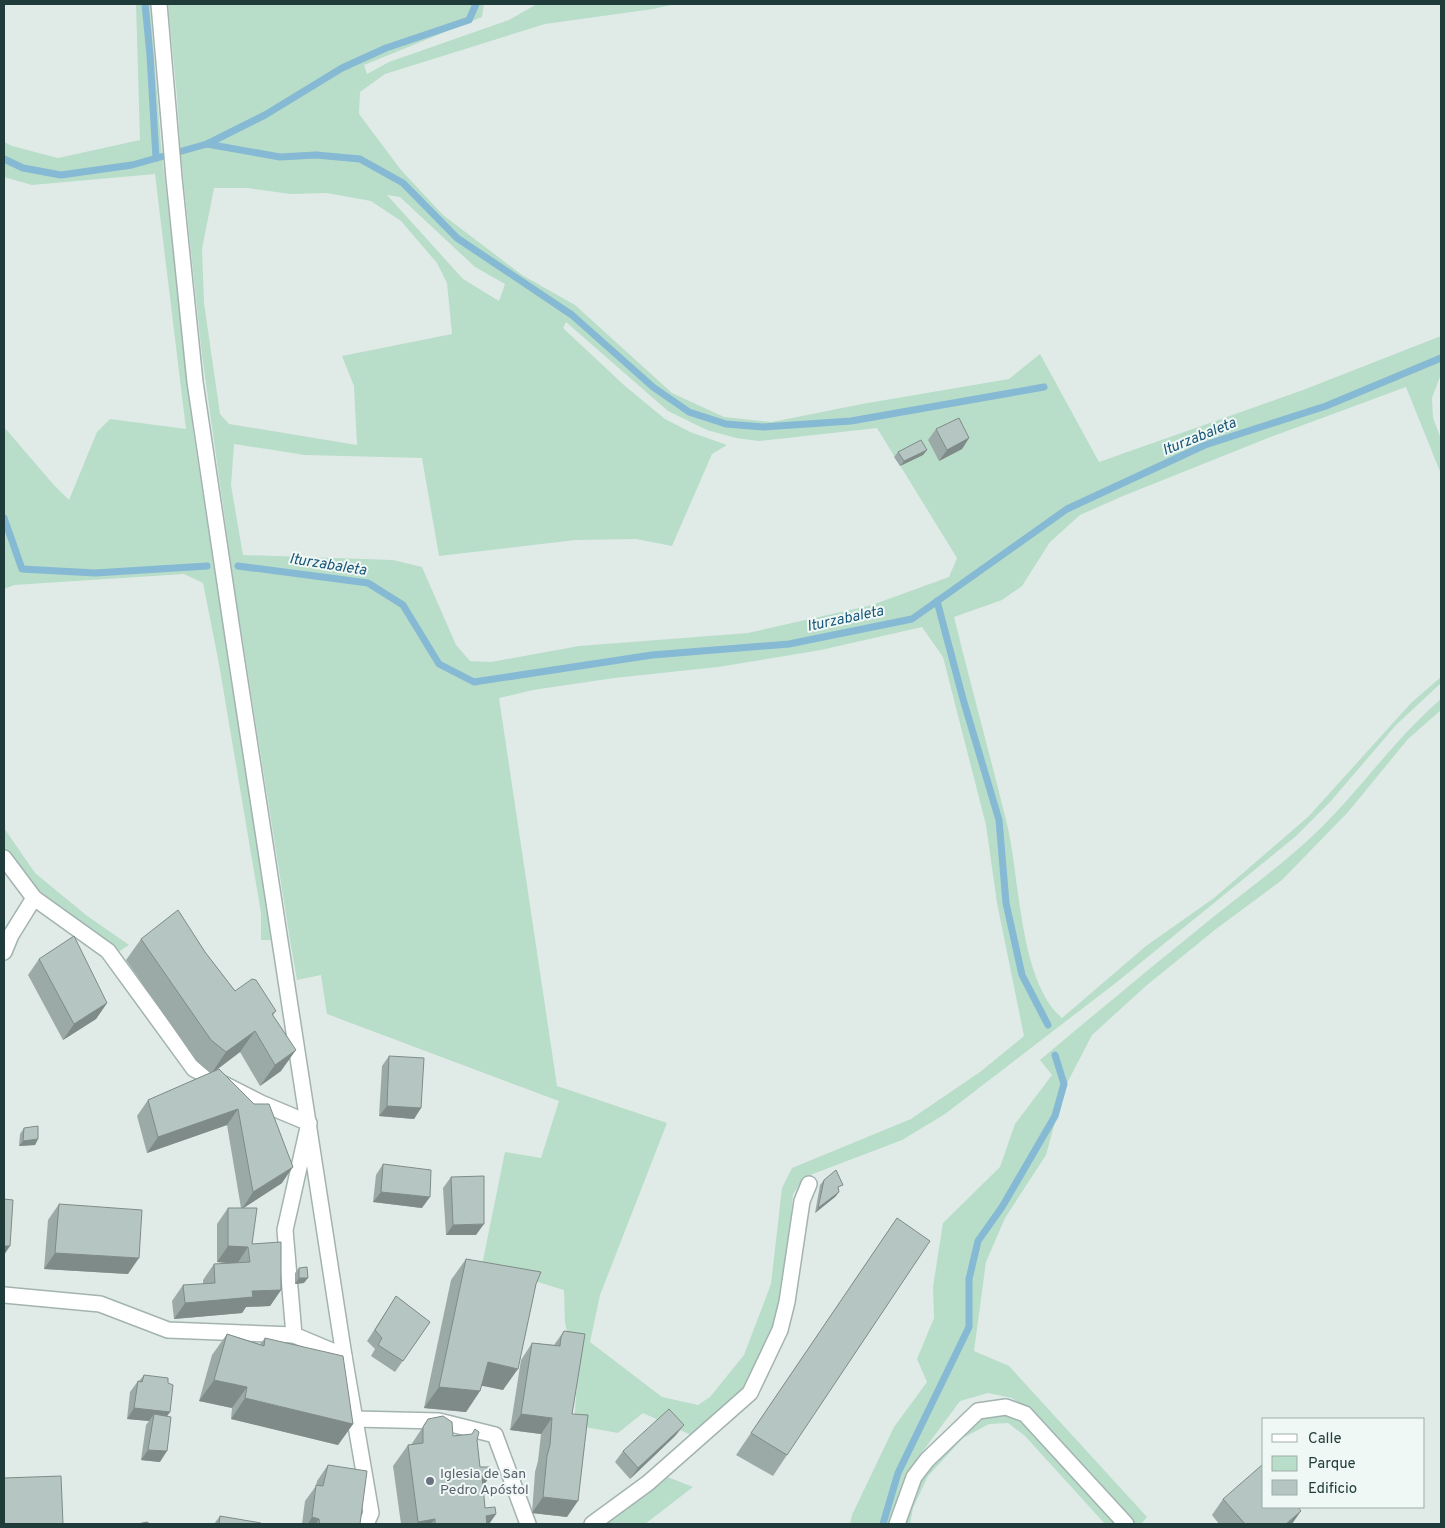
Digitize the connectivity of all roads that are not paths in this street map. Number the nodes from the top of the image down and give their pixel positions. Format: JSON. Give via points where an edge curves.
{"nodes":[{"id":1,"x":159,"y":4,"type":"edge"},
{"id":2,"x":4,"y":858,"type":"edge"},
{"id":3,"x":34,"y":898,"type":"junction"},
{"id":4,"x":4,"y":952,"type":"edge"},
{"id":5,"x":309,"y":1123,"type":"junction"},
{"id":6,"x":808,"y":1184,"type":"dead end"},
{"id":7,"x":4,"y":1296,"type":"edge"},
{"id":8,"x":294,"y":1335,"type":"junction"},
{"id":9,"x":344,"y":1356,"type":"junction"},
{"id":10,"x":355,"y":1419,"type":"junction"},
{"id":11,"x":366,"y":1524,"type":"edge"},
{"id":12,"x":528,"y":1524,"type":"edge"},
{"id":13,"x":592,"y":1524,"type":"edge"},
{"id":14,"x":897,"y":1524,"type":"edge"},
{"id":15,"x":1126,"y":1524,"type":"edge"}],
"edges":[{"from":1,"to":5,"type":"street","via":[[195,382]]},
{"from":2,"to":3,"type":"street"},
{"from":3,"to":4,"type":"street"},
{"from":3,"to":5,"type":"street","via":[[108,951],[194,1069]]},
{"from":5,"to":8,"type":"street","via":[[285,1230]]},
{"from":5,"to":9,"type":"street"},
{"from":6,"to":13,"type":"street","via":[[802,1201],[780,1330],[750,1394],[648,1483]]},
{"from":7,"to":8,"type":"street","via":[[100,1304],[168,1330]]},
{"from":8,"to":9,"type":"street"},
{"from":9,"to":10,"type":"street"},
{"from":10,"to":11,"type":"street","via":[[370,1513]]},
{"from":10,"to":12,"type":"street","via":[[439,1421],[494,1435]]},
{"from":14,"to":15,"type":"street","via":[[914,1476],[927,1460],[978,1411],[1006,1407],[1025,1414]]}]}
